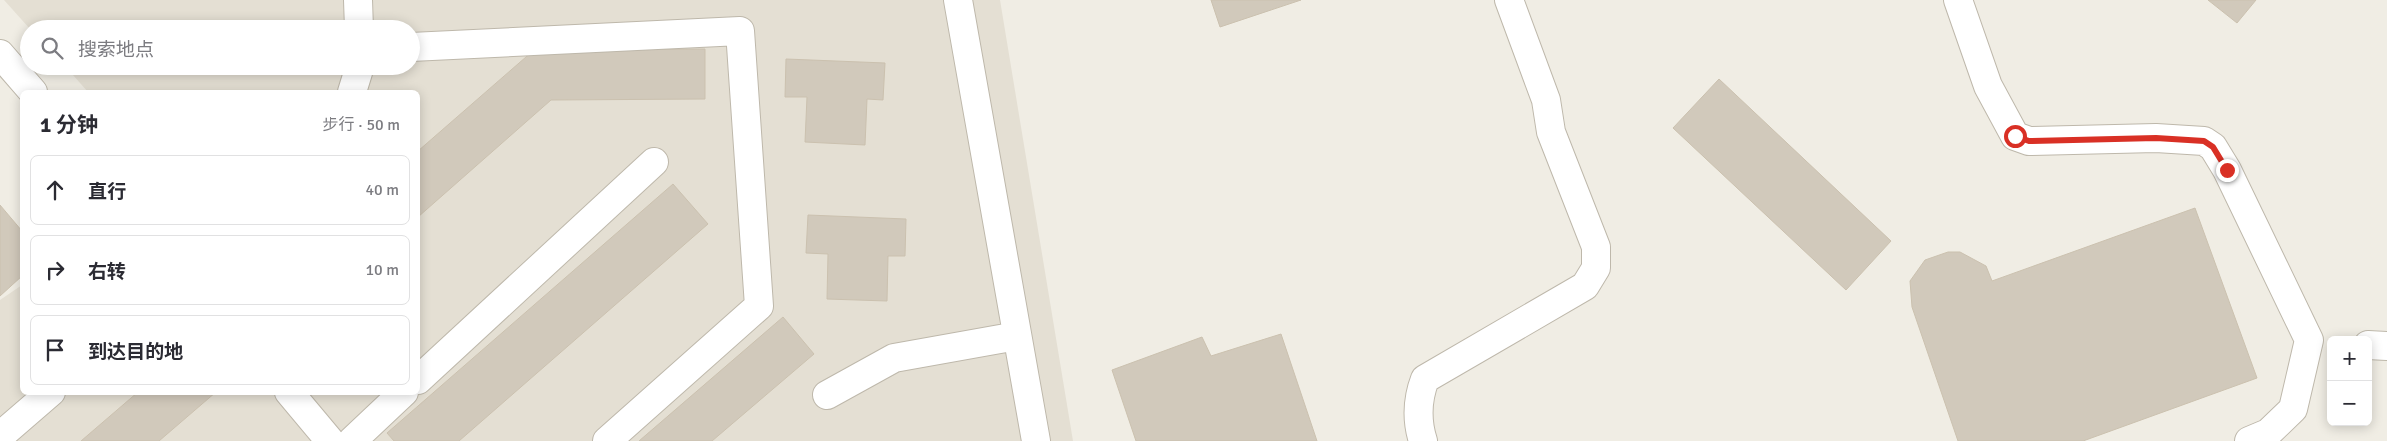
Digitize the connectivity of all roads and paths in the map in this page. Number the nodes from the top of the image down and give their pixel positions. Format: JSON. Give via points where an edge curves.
{"nodes":[{"id":1,"x":358,"y":0,"type":"edge"},
{"id":2,"x":958,"y":0,"type":"edge"},
{"id":3,"x":1509,"y":0,"type":"edge"},
{"id":4,"x":1958,"y":0,"type":"edge"},
{"id":5,"x":359,"y":20,"type":"edge"},
{"id":6,"x":420,"y":47,"type":"edge"},
{"id":7,"x":0,"y":54,"type":"edge"},
{"id":8,"x":359,"y":75,"type":"edge"},
{"id":9,"x":31,"y":90,"type":"edge"},
{"id":10,"x":353,"y":90,"type":"edge"},
{"id":11,"x":654,"y":162,"type":"dead end"},
{"id":12,"x":1017,"y":336,"type":"junction"},
{"id":13,"x":2320,"y":341,"type":"edge"},
{"id":14,"x":2372,"y":344,"type":"edge"},
{"id":15,"x":2387,"y":346,"type":"edge"},
{"id":16,"x":420,"y":378,"type":"edge"},
{"id":17,"x":48,"y":395,"type":"edge"},
{"id":18,"x":292,"y":395,"type":"edge"},
{"id":19,"x":401,"y":395,"type":"edge"},
{"id":20,"x":827,"y":395,"type":"dead end"},
{"id":21,"x":0,"y":436,"type":"edge"},
{"id":22,"x":330,"y":441,"type":"edge"},
{"id":23,"x":352,"y":441,"type":"edge"},
{"id":24,"x":608,"y":441,"type":"edge"},
{"id":25,"x":1036,"y":441,"type":"edge"},
{"id":26,"x":1423,"y":441,"type":"edge"},
{"id":27,"x":2249,"y":441,"type":"edge"}],
"edges":[{"from":1,"to":5,"type":"street"},
{"from":2,"to":12,"type":"street"},
{"from":3,"to":26,"type":"street","via":[[1546,100],[1551,132],[1596,247],[1596,268],[1585,286],[1425,379],[1419,397],[1419,427]]},
{"from":4,"to":13,"type":"street","via":[[1988,86],[2015,136],[2029,141],[2156,138],[2204,141],[2213,147]]},
{"from":6,"to":24,"type":"street","via":[[740,31],[759,306]]},
{"from":7,"to":9,"type":"street"},
{"from":8,"to":10,"type":"street"},
{"from":11,"to":16,"type":"street"},
{"from":12,"to":20,"type":"street","via":[[894,358]]},
{"from":12,"to":25,"type":"street"},
{"from":13,"to":27,"type":"street","via":[[2293,408],[2268,433]]},
{"from":14,"to":15,"type":"street"},
{"from":17,"to":21,"type":"street"},
{"from":18,"to":22,"type":"street"},
{"from":19,"to":23,"type":"street"}]}
